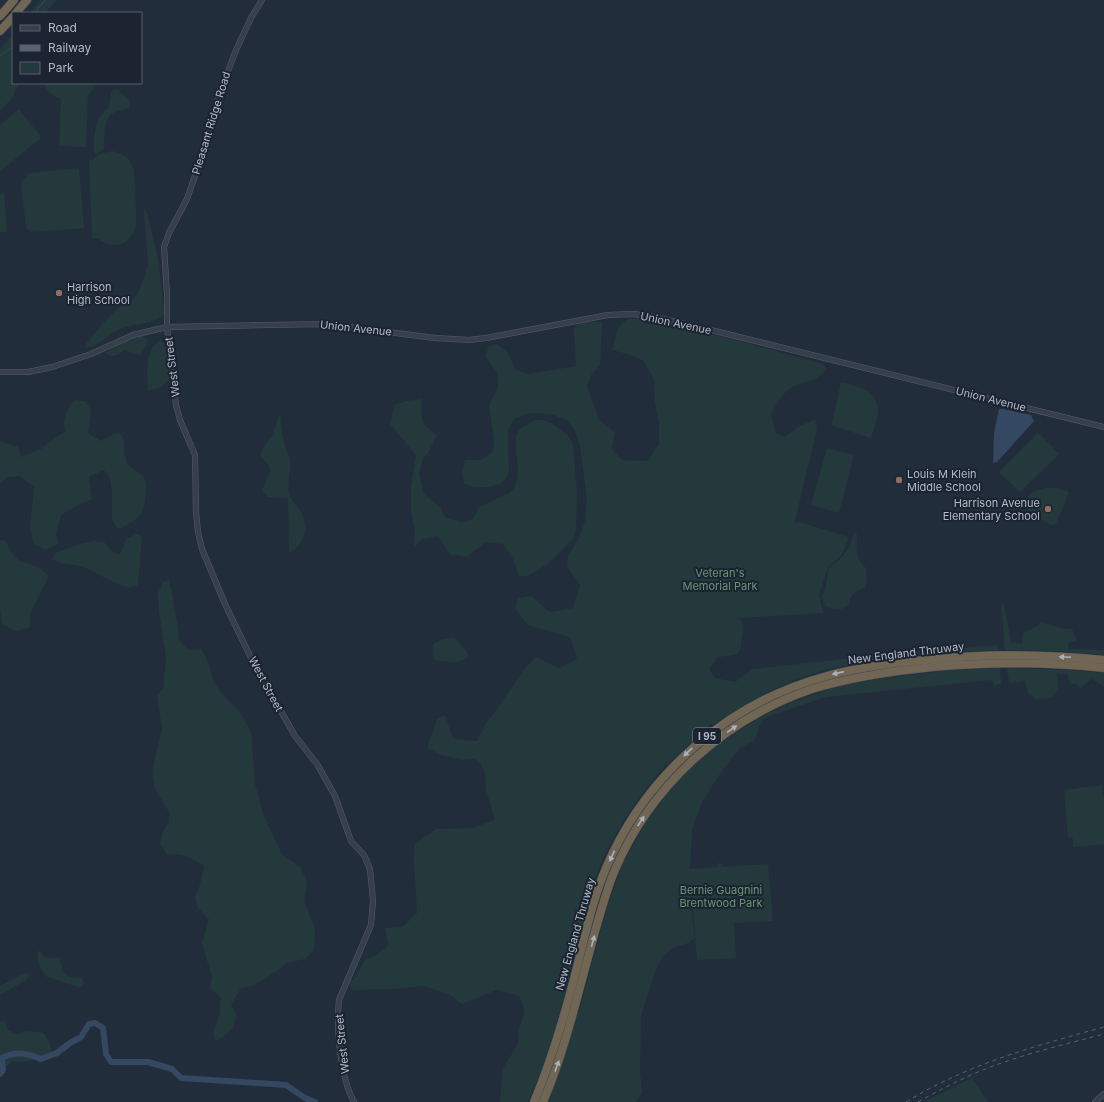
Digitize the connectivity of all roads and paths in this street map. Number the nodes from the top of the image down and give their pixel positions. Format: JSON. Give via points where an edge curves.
{"nodes":[{"id":1,"x":14,"y":0,"type":"edge"},
{"id":2,"x":27,"y":0,"type":"edge"},
{"id":3,"x":262,"y":0,"type":"edge"},
{"id":4,"x":17,"y":12,"type":"edge"},
{"id":5,"x":0,"y":16,"type":"edge"},
{"id":6,"x":12,"y":18,"type":"edge"},
{"id":7,"x":0,"y":31,"type":"edge"},
{"id":8,"x":164,"y":247,"type":"joint"},
{"id":9,"x":166,"y":328,"type":"junction"},
{"id":10,"x":0,"y":372,"type":"edge"},
{"id":11,"x":1104,"y":427,"type":"edge"},
{"id":12,"x":1104,"y":660,"type":"edge"},
{"id":13,"x":1104,"y":668,"type":"edge"},
{"id":14,"x":1104,"y":1094,"type":"edge"},
{"id":15,"x":354,"y":1102,"type":"edge"},
{"id":16,"x":534,"y":1102,"type":"edge"},
{"id":17,"x":543,"y":1102,"type":"edge"},
{"id":18,"x":1095,"y":1102,"type":"edge"}],
"edges":[{"from":1,"to":5,"type":"highway"},
{"from":2,"to":4,"type":"highway"},
{"from":3,"to":8,"type":"street","name":"Pleasant Ridge Road","via":[[250,18],[218,95],[187,199]]},
{"from":6,"to":7,"type":"highway"},
{"from":8,"to":9,"type":"street","name":"West Street","via":[[168,301]]},
{"from":9,"to":10,"type":"street","name":"Union Avenue","via":[[134,335],[91,354],[52,367],[28,372]]},
{"from":9,"to":11,"type":"street","name":"Union Avenue","via":[[325,324],[468,340],[608,315],[634,314],[725,333]]},
{"from":9,"to":15,"type":"street","name":"West Street","via":[[176,405],[195,455],[196,512],[202,550],[252,660],[294,736],[317,764],[335,796],[351,841],[364,855],[370,869],[373,901],[371,925],[339,1000],[338,1012],[341,1055],[348,1088]]},
{"from":12,"to":16,"type":"highway","name":"New England Thruway","number":"I 95","one_way":true,"via":[[1048,656],[983,656],[911,661],[852,670],[814,679],[777,693],[743,711],[710,734],[680,759],[654,788],[631,820],[613,854],[594,902],[557,1042]]},
{"from":17,"to":13,"type":"highway","name":"New England Thruway","number":"I 95","one_way":true,"via":[[563,1048],[601,908],[620,859],[662,792],[714,742],[753,716],[788,698],[826,685],[864,677],[917,669],[982,664],[1048,664]]},
{"from":14,"to":18,"type":"street"}]}
